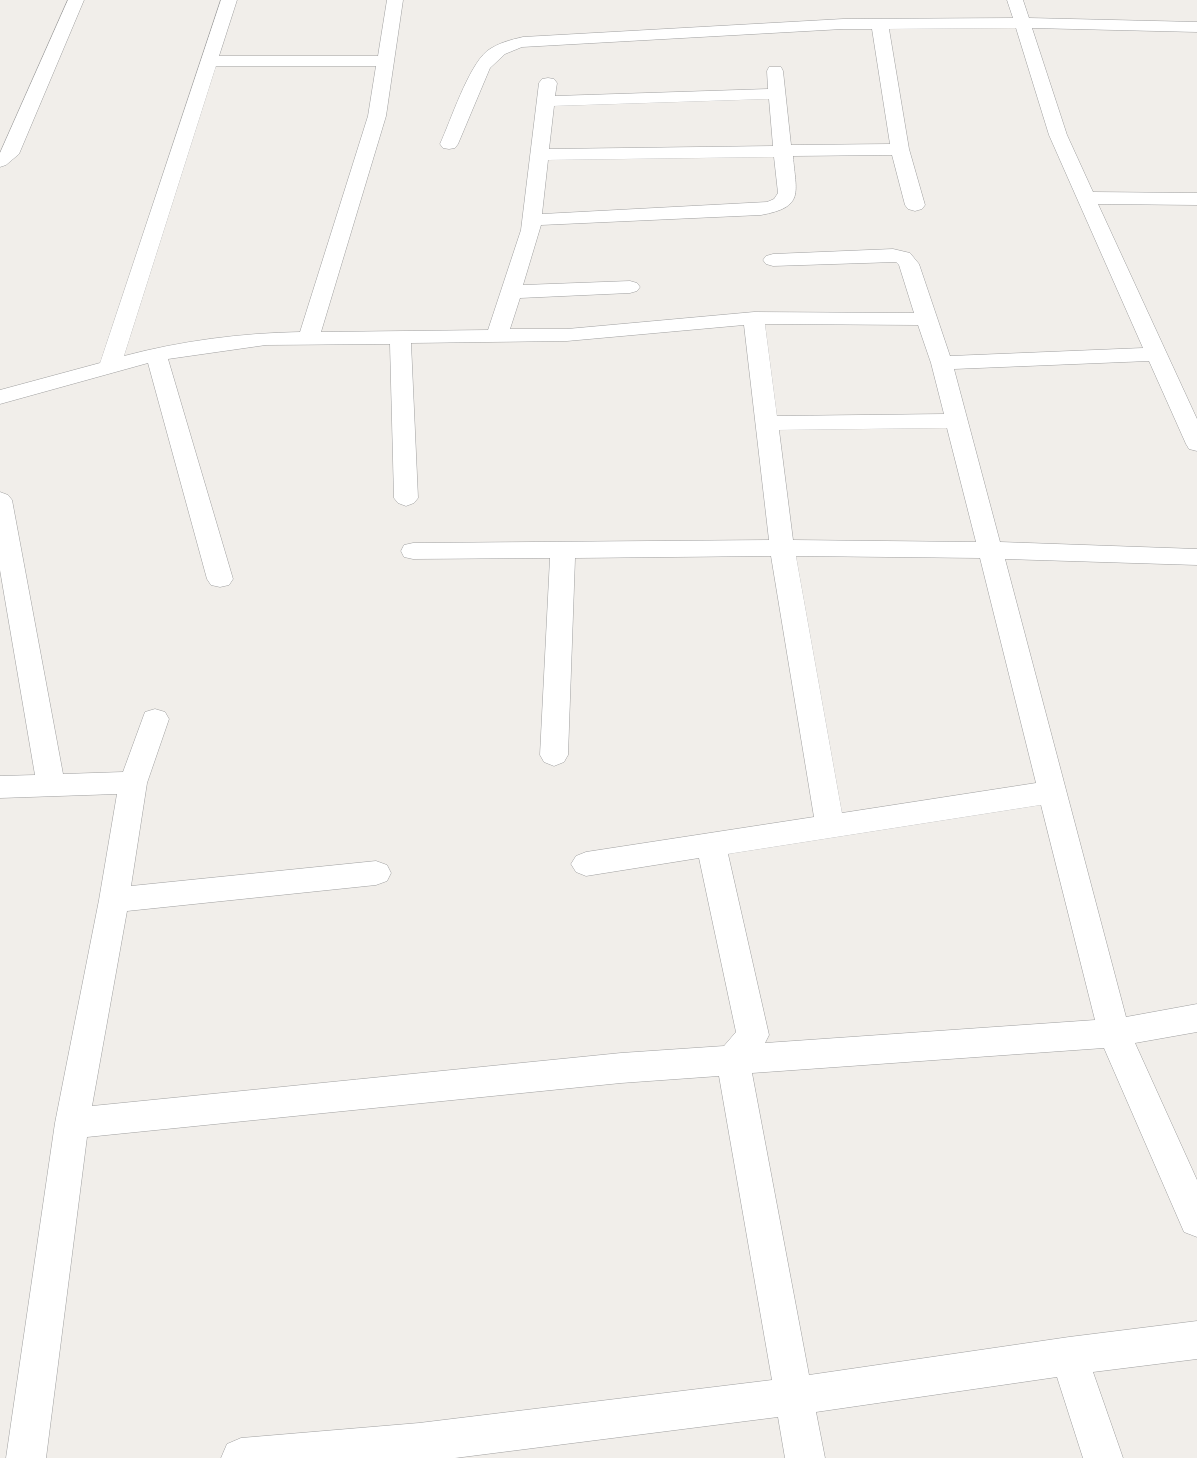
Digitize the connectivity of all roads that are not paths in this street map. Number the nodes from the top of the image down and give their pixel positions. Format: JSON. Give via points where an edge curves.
{"nodes":[{"id":1,"x":76,"y":0,"type":"edge"},
{"id":2,"x":229,"y":0,"type":"edge"},
{"id":3,"x":395,"y":0,"type":"edge"},
{"id":4,"x":1014,"y":0,"type":"edge"},
{"id":5,"x":1022,"y":23,"type":"junction"},
{"id":6,"x":880,"y":25,"type":"junction"},
{"id":7,"x":1197,"y":27,"type":"edge"},
{"id":8,"x":209,"y":61,"type":"junction"},
{"id":9,"x":386,"y":61,"type":"junction"},
{"id":10,"x":775,"y":70,"type":"dead end"},
{"id":11,"x":777,"y":94,"type":"junction"},
{"id":12,"x":449,"y":144,"type":"dead end"},
{"id":13,"x":900,"y":149,"type":"junction"},
{"id":14,"x":783,"y":151,"type":"junction"},
{"id":15,"x":540,"y":156,"type":"junction"},
{"id":16,"x":0,"y":160,"type":"edge"},
{"id":17,"x":1086,"y":198,"type":"junction"},
{"id":18,"x":1197,"y":199,"type":"edge"},
{"id":19,"x":915,"y":205,"type":"dead end"},
{"id":20,"x":532,"y":220,"type":"junction"},
{"id":21,"x":773,"y":260,"type":"dead end"},
{"id":22,"x":630,"y":287,"type":"dead end"},
{"id":23,"x":511,"y":292,"type":"junction"},
{"id":24,"x":754,"y":318,"type":"junction"},
{"id":25,"x":926,"y":319,"type":"junction"},
{"id":26,"x":497,"y":336,"type":"junction"},
{"id":27,"x":400,"y":337,"type":"junction"},
{"id":28,"x":309,"y":338,"type":"junction"},
{"id":29,"x":156,"y":354,"type":"junction"},
{"id":30,"x":1157,"y":354,"type":"junction"},
{"id":31,"x":942,"y":363,"type":"junction"},
{"id":32,"x":110,"y":365,"type":"junction"},
{"id":33,"x":0,"y":397,"type":"edge"},
{"id":34,"x":957,"y":422,"type":"junction"},
{"id":35,"x":767,"y":423,"type":"junction"},
{"id":36,"x":1196,"y":438,"type":"edge"},
{"id":37,"x":406,"y":498,"type":"dead end"},
{"id":38,"x":0,"y":500,"type":"edge"},
{"id":39,"x":782,"y":548,"type":"junction"},
{"id":40,"x":562,"y":550,"type":"junction"},
{"id":41,"x":990,"y":550,"type":"junction"},
{"id":42,"x":413,"y":551,"type":"dead end"},
{"id":43,"x":1197,"y":557,"type":"edge"},
{"id":44,"x":220,"y":579,"type":"dead end"},
{"id":45,"x":155,"y":719,"type":"dead end"},
{"id":46,"x":554,"y":755,"type":"dead end"},
{"id":47,"x":134,"y":783,"type":"junction"},
{"id":48,"x":51,"y":786,"type":"junction"},
{"id":49,"x":0,"y":787,"type":"edge"},
{"id":50,"x":1052,"y":792,"type":"junction"},
{"id":51,"x":830,"y":827,"type":"junction"},
{"id":52,"x":711,"y":845,"type":"junction"},
{"id":53,"x":586,"y":864,"type":"dead end"},
{"id":54,"x":376,"y":873,"type":"dead end"},
{"id":55,"x":114,"y":900,"type":"junction"},
{"id":56,"x":1197,"y":1018,"type":"edge"},
{"id":57,"x":1114,"y":1033,"type":"junction"},
{"id":58,"x":733,"y":1060,"type":"junction"},
{"id":59,"x":72,"y":1123,"type":"junction"},
{"id":60,"x":1197,"y":1220,"type":"edge"},
{"id":61,"x":1197,"y":1340,"type":"edge"},
{"id":62,"x":1069,"y":1356,"type":"junction"},
{"id":63,"x":795,"y":1396,"type":"junction"},
{"id":64,"x":419,"y":1450,"type":"edge"},
{"id":65,"x":26,"y":1458,"type":"edge"},
{"id":66,"x":241,"y":1458,"type":"edge"},
{"id":67,"x":805,"y":1458,"type":"edge"},
{"id":68,"x":1103,"y":1458,"type":"edge"}],
"edges":[{"from":1,"to":16,"type":"street","via":[[10,154]]},
{"from":2,"to":8,"type":"street"},
{"from":3,"to":9,"type":"street"},
{"from":4,"to":5,"type":"street"},
{"from":5,"to":6,"type":"street"},
{"from":5,"to":7,"type":"street"},
{"from":5,"to":17,"type":"street","via":[[1058,135]]},
{"from":6,"to":12,"type":"street","via":[[842,16],[515,44],[495,52],[482,68]]},
{"from":6,"to":13,"type":"street"},
{"from":8,"to":9,"type":"street"},
{"from":8,"to":32,"type":"street"},
{"from":9,"to":28,"type":"street","via":[[377,116]]},
{"from":10,"to":11,"type":"street"},
{"from":11,"to":14,"type":"street"},
{"from":11,"to":15,"type":"street","via":[[547,92]]},
{"from":13,"to":14,"type":"street"},
{"from":13,"to":19,"type":"street"},
{"from":14,"to":15,"type":"street"},
{"from":14,"to":20,"type":"street","via":[[786,197],[770,207]]},
{"from":15,"to":20,"type":"street"},
{"from":17,"to":18,"type":"street"},
{"from":17,"to":30,"type":"street"},
{"from":20,"to":23,"type":"street","via":[[532,230]]},
{"from":21,"to":25,"type":"street","via":[[893,255],[902,258],[909,264]]},
{"from":22,"to":23,"type":"street"},
{"from":23,"to":26,"type":"street"},
{"from":24,"to":25,"type":"street"},
{"from":24,"to":26,"type":"street","via":[[567,335]]},
{"from":24,"to":35,"type":"street"},
{"from":25,"to":31,"type":"street"},
{"from":26,"to":27,"type":"street"},
{"from":27,"to":28,"type":"street"},
{"from":27,"to":37,"type":"street"},
{"from":28,"to":29,"type":"street","via":[[266,339]]},
{"from":29,"to":32,"type":"street"},
{"from":29,"to":44,"type":"street"},
{"from":30,"to":31,"type":"street"},
{"from":30,"to":36,"type":"street"},
{"from":31,"to":34,"type":"street"},
{"from":32,"to":33,"type":"street"},
{"from":34,"to":35,"type":"street"},
{"from":34,"to":41,"type":"street"},
{"from":35,"to":39,"type":"street"},
{"from":38,"to":48,"type":"street"},
{"from":39,"to":40,"type":"street"},
{"from":39,"to":41,"type":"street"},
{"from":39,"to":51,"type":"street"},
{"from":40,"to":42,"type":"street"},
{"from":40,"to":46,"type":"street"},
{"from":41,"to":43,"type":"street"},
{"from":41,"to":50,"type":"street"},
{"from":45,"to":47,"type":"street"},
{"from":47,"to":48,"type":"street"},
{"from":47,"to":55,"type":"street"},
{"from":48,"to":49,"type":"street"},
{"from":50,"to":51,"type":"street"},
{"from":50,"to":57,"type":"street"},
{"from":51,"to":52,"type":"street"},
{"from":52,"to":53,"type":"street"},
{"from":52,"to":58,"type":"street","via":[[752,1035]]},
{"from":54,"to":55,"type":"street"},
{"from":55,"to":59,"type":"street"},
{"from":56,"to":57,"type":"street"},
{"from":57,"to":58,"type":"street"},
{"from":57,"to":60,"type":"street"},
{"from":58,"to":59,"type":"street","via":[[621,1068]]},
{"from":58,"to":63,"type":"street"},
{"from":59,"to":65,"type":"street"},
{"from":61,"to":62,"type":"street"},
{"from":62,"to":63,"type":"street"},
{"from":62,"to":68,"type":"street"},
{"from":63,"to":64,"type":"street"},
{"from":63,"to":67,"type":"street"},
{"from":64,"to":66,"type":"street"}]}
